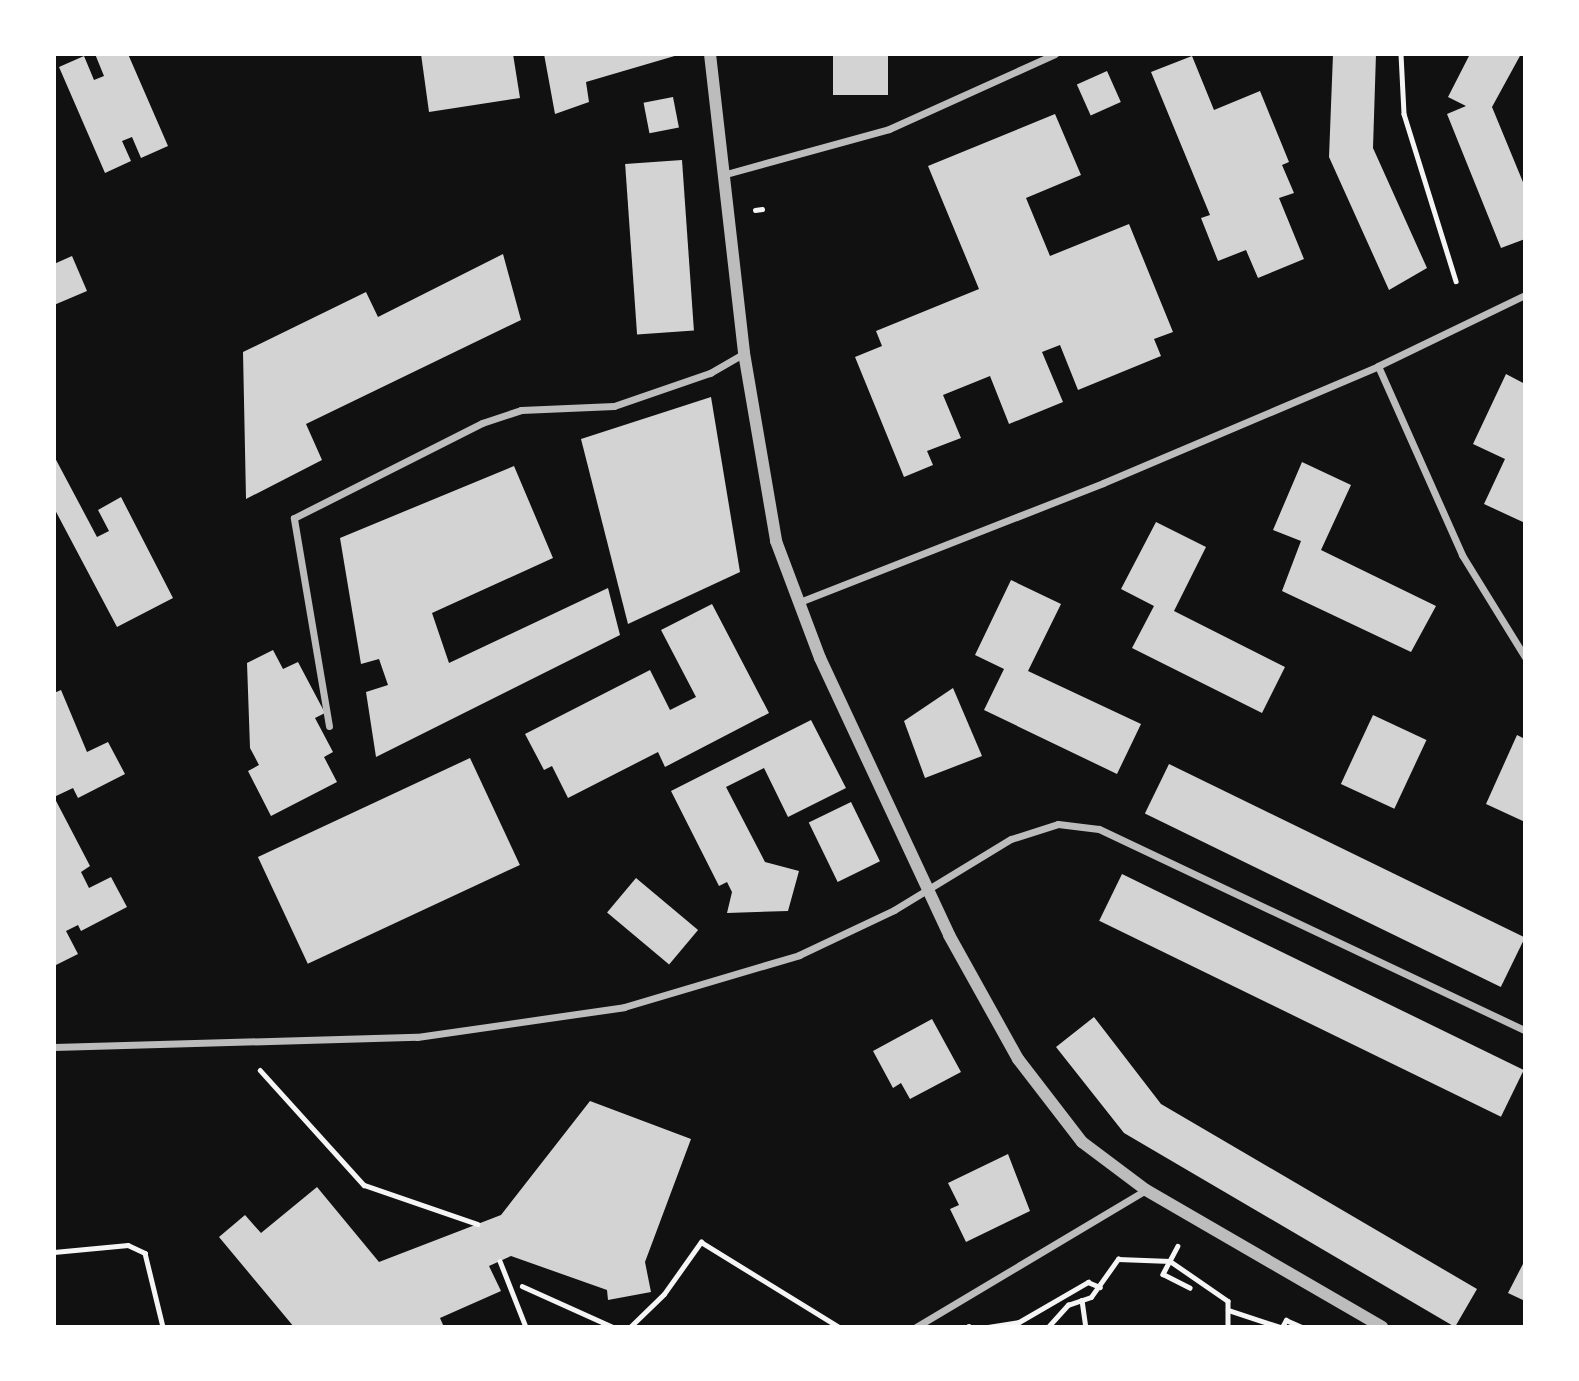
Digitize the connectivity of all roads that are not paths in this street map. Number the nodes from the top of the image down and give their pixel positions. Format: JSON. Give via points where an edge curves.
{"nodes":[{"id":1,"x":710,"y":54,"type":"edge"},
{"id":2,"x":1055,"y":54,"type":"edge"},
{"id":3,"x":726,"y":174,"type":"junction"},
{"id":4,"x":1525,"y":295,"type":"edge"},
{"id":5,"x":744,"y":353,"type":"junction"},
{"id":6,"x":1378,"y":366,"type":"junction"},
{"id":7,"x":797,"y":603,"type":"junction"},
{"id":8,"x":1525,"y":657,"type":"edge"},
{"id":9,"x":330,"y":726,"type":"dead end"},
{"id":10,"x":926,"y":891,"type":"junction"},
{"id":11,"x":1525,"y":1030,"type":"edge"},
{"id":12,"x":54,"y":1047,"type":"edge"},
{"id":13,"x":1146,"y":1190,"type":"junction"},
{"id":14,"x":916,"y":1327,"type":"edge"},
{"id":15,"x":1382,"y":1327,"type":"edge"}],
"edges":[{"from":1,"to":3,"type":"street"},
{"from":2,"to":3,"type":"street","via":[[889,129]]},
{"from":3,"to":5,"type":"street"},
{"from":4,"to":6,"type":"street"},
{"from":5,"to":7,"type":"street","via":[[765,490]]},
{"from":5,"to":9,"type":"street","via":[[710,373],[614,406],[521,410],[482,423],[294,518]]},
{"from":6,"to":7,"type":"street"},
{"from":6,"to":8,"type":"street","via":[[1462,555]]},
{"from":7,"to":10,"type":"street"},
{"from":10,"to":11,"type":"street","via":[[1023,833],[1058,824],[1099,829]]},
{"from":10,"to":12,"type":"street","via":[[755,972],[600,1012],[417,1037]]},
{"from":10,"to":13,"type":"street","via":[[1036,1087],[1082,1142]]},
{"from":13,"to":14,"type":"street"},
{"from":13,"to":15,"type":"street"}]}
